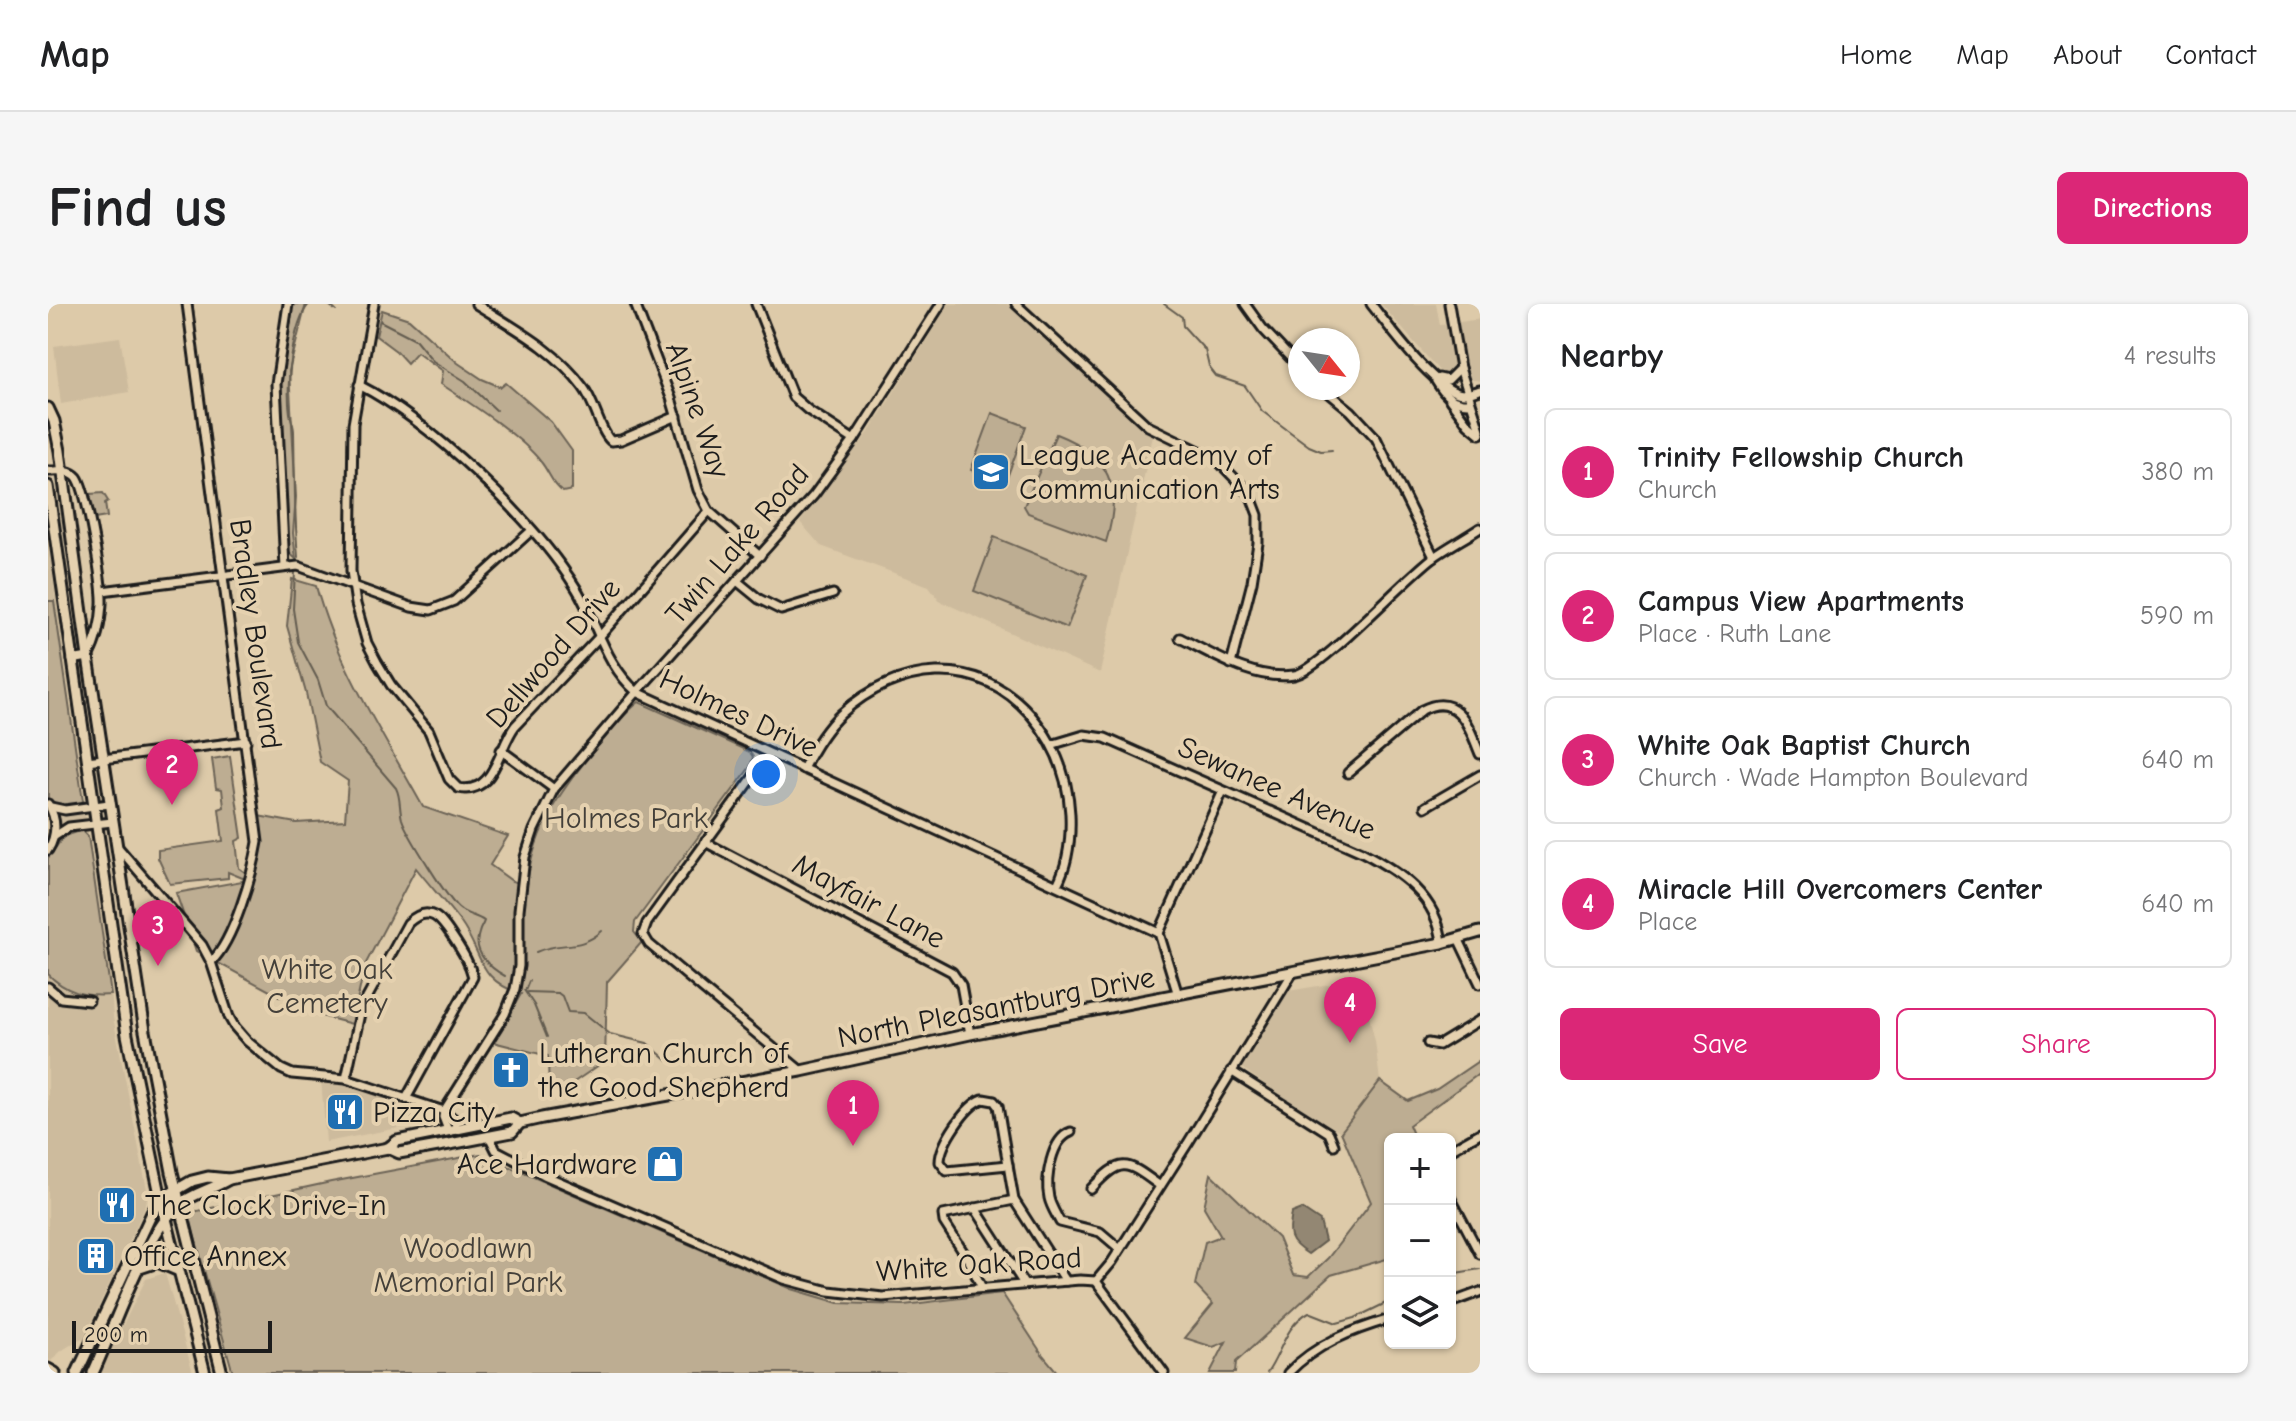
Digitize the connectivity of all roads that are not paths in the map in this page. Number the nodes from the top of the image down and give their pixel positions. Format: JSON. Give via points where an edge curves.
{"nodes":[{"id":1,"x":187,"y":304,"type":"edge"},
{"id":2,"x":288,"y":304,"type":"edge"},
{"id":3,"x":374,"y":304,"type":"edge"},
{"id":4,"x":476,"y":304,"type":"edge"},
{"id":5,"x":635,"y":304,"type":"edge"},
{"id":6,"x":756,"y":304,"type":"edge"},
{"id":7,"x":941,"y":304,"type":"edge"},
{"id":8,"x":1016,"y":304,"type":"edge"},
{"id":9,"x":1245,"y":304,"type":"edge"},
{"id":10,"x":1371,"y":304,"type":"edge"},
{"id":11,"x":1449,"y":304,"type":"edge"},
{"id":12,"x":1288,"y":355,"type":"edge"},
{"id":13,"x":1460,"y":368,"type":"junction"},
{"id":14,"x":1430,"y":373,"type":"junction"},
{"id":15,"x":359,"y":385,"type":"junction"},
{"id":16,"x":1480,"y":390,"type":"edge"},
{"id":17,"x":1449,"y":398,"type":"junction"},
{"id":18,"x":1469,"y":399,"type":"junction"},
{"id":19,"x":1338,"y":400,"type":"edge"},
{"id":20,"x":48,"y":408,"type":"edge"},
{"id":21,"x":677,"y":416,"type":"junction"},
{"id":22,"x":1480,"y":432,"type":"edge"},
{"id":23,"x":854,"y":440,"type":"junction"},
{"id":24,"x":48,"y":471,"type":"edge"},
{"id":25,"x":61,"y":471,"type":"junction"},
{"id":26,"x":48,"y":486,"type":"edge"},
{"id":27,"x":709,"y":511,"type":"junction"},
{"id":28,"x":1480,"y":528,"type":"edge"},
{"id":29,"x":531,"y":531,"type":"junction"},
{"id":30,"x":760,"y":556,"type":"junction"},
{"id":31,"x":1434,"y":557,"type":"junction"},
{"id":32,"x":285,"y":567,"type":"junction"},
{"id":33,"x":224,"y":575,"type":"junction"},
{"id":34,"x":737,"y":581,"type":"junction"},
{"id":35,"x":353,"y":585,"type":"junction"},
{"id":36,"x":102,"y":591,"type":"junction"},
{"id":37,"x":833,"y":594,"type":"dead end"},
{"id":38,"x":600,"y":636,"type":"junction"},
{"id":39,"x":1180,"y":638,"type":"dead end"},
{"id":40,"x":88,"y":657,"type":"junction"},
{"id":41,"x":72,"y":660,"type":"junction"},
{"id":42,"x":1231,"y":664,"type":"junction"},
{"id":43,"x":637,"y":692,"type":"junction"},
{"id":44,"x":246,"y":741,"type":"junction"},
{"id":45,"x":1054,"y":744,"type":"junction"},
{"id":46,"x":501,"y":750,"type":"junction"},
{"id":47,"x":1480,"y":754,"type":"edge"},
{"id":48,"x":769,"y":755,"type":"junction"},
{"id":49,"x":103,"y":759,"type":"junction"},
{"id":50,"x":87,"y":761,"type":"junction"},
{"id":51,"x":803,"y":769,"type":"junction"},
{"id":52,"x":1348,"y":773,"type":"dead end"},
{"id":53,"x":1480,"y":775,"type":"edge"},
{"id":54,"x":554,"y":789,"type":"junction"},
{"id":55,"x":1223,"y":791,"type":"junction"},
{"id":56,"x":109,"y":804,"type":"junction"},
{"id":57,"x":50,"y":806,"type":"edge"},
{"id":58,"x":94,"y":806,"type":"junction"},
{"id":59,"x":1425,"y":807,"type":"dead end"},
{"id":60,"x":112,"y":822,"type":"junction"},
{"id":61,"x":96,"y":824,"type":"junction"},
{"id":62,"x":55,"y":836,"type":"junction"},
{"id":63,"x":705,"y":842,"type":"junction"},
{"id":64,"x":115,"y":845,"type":"junction"},
{"id":65,"x":48,"y":850,"type":"edge"},
{"id":66,"x":1057,"y":885,"type":"junction"},
{"id":67,"x":122,"y":889,"type":"junction"},
{"id":68,"x":107,"y":893,"type":"junction"},
{"id":69,"x":1480,"y":932,"type":"edge"},
{"id":70,"x":1159,"y":933,"type":"junction"},
{"id":71,"x":1458,"y":938,"type":"junction"},
{"id":72,"x":1442,"y":943,"type":"junction"},
{"id":73,"x":211,"y":962,"type":"junction"},
{"id":74,"x":1293,"y":972,"type":"junction"},
{"id":75,"x":1480,"y":984,"type":"edge"},
{"id":76,"x":48,"y":987,"type":"edge"},
{"id":77,"x":1178,"y":995,"type":"junction"},
{"id":78,"x":89,"y":1001,"type":"dead end"},
{"id":79,"x":1480,"y":1020,"type":"edge"},
{"id":80,"x":970,"y":1034,"type":"junction"},
{"id":81,"x":1428,"y":1043,"type":"dead end"},
{"id":82,"x":801,"y":1071,"type":"junction"},
{"id":83,"x":1231,"y":1071,"type":"junction"},
{"id":84,"x":346,"y":1079,"type":"junction"},
{"id":85,"x":156,"y":1085,"type":"junction"},
{"id":86,"x":137,"y":1089,"type":"junction"},
{"id":87,"x":407,"y":1097,"type":"junction"},
{"id":88,"x":444,"y":1111,"type":"junction"},
{"id":89,"x":520,"y":1123,"type":"junction"},
{"id":90,"x":453,"y":1129,"type":"junction"},
{"id":91,"x":1071,"y":1132,"type":"dead end"},
{"id":92,"x":1480,"y":1133,"type":"edge"},
{"id":93,"x":489,"y":1136,"type":"junction"},
{"id":94,"x":1334,"y":1145,"type":"dead end"},
{"id":95,"x":1456,"y":1147,"type":"edge"},
{"id":96,"x":388,"y":1148,"type":"junction"},
{"id":97,"x":168,"y":1153,"type":"junction"},
{"id":98,"x":151,"y":1157,"type":"junction"},
{"id":99,"x":1008,"y":1165,"type":"junction"},
{"id":100,"x":229,"y":1179,"type":"junction"},
{"id":101,"x":1160,"y":1186,"type":"junction"},
{"id":102,"x":176,"y":1188,"type":"junction"},
{"id":103,"x":1091,"y":1189,"type":"dead end"},
{"id":104,"x":161,"y":1199,"type":"junction"},
{"id":105,"x":1014,"y":1200,"type":"junction"},
{"id":106,"x":181,"y":1203,"type":"junction"},
{"id":107,"x":1454,"y":1205,"type":"edge"},
{"id":108,"x":975,"y":1208,"type":"junction"},
{"id":109,"x":165,"y":1219,"type":"junction"},
{"id":110,"x":1120,"y":1249,"type":"junction"},
{"id":111,"x":1480,"y":1254,"type":"edge"},
{"id":112,"x":140,"y":1268,"type":"junction"},
{"id":113,"x":178,"y":1271,"type":"junction"},
{"id":114,"x":1066,"y":1281,"type":"junction"},
{"id":115,"x":1096,"y":1281,"type":"junction"},
{"id":116,"x":1024,"y":1284,"type":"junction"},
{"id":117,"x":982,"y":1288,"type":"junction"},
{"id":118,"x":1480,"y":1292,"type":"edge"},
{"id":119,"x":1456,"y":1301,"type":"edge"},
{"id":120,"x":1384,"y":1321,"type":"edge"},
{"id":121,"x":48,"y":1369,"type":"edge"},
{"id":122,"x":55,"y":1373,"type":"edge"},
{"id":123,"x":77,"y":1373,"type":"edge"},
{"id":124,"x":93,"y":1373,"type":"edge"},
{"id":125,"x":205,"y":1373,"type":"edge"},
{"id":126,"x":222,"y":1373,"type":"edge"},
{"id":127,"x":1164,"y":1373,"type":"edge"},
{"id":128,"x":1288,"y":1373,"type":"edge"}],
"edges":[{"from":1,"to":33,"type":"street","name":"Bradley Boulevard"},
{"from":2,"to":32,"type":"street","via":[[276,384]]},
{"from":3,"to":15,"type":"street","name":"Dellwood Drive"},
{"from":4,"to":21,"type":"street","via":[[567,366],[590,395],[611,441]]},
{"from":5,"to":21,"type":"street","name":"Alpine Way"},
{"from":6,"to":23,"type":"street","via":[[793,397]]},
{"from":7,"to":23,"type":"street","name":"Twin Lake Road"},
{"from":8,"to":42,"type":"street","via":[[1148,426],[1209,455],[1250,494],[1258,515],[1258,543]]},
{"from":9,"to":12,"type":"street"},
{"from":10,"to":14,"type":"street"},
{"from":11,"to":13,"type":"street"},
{"from":13,"to":14,"type":"street","via":[[1448,380]]},
{"from":13,"to":18,"type":"street"},
{"from":14,"to":17,"type":"street"},
{"from":14,"to":18,"type":"street"},
{"from":15,"to":29,"type":"street","name":"Holmes Drive","via":[[405,412]]},
{"from":15,"to":35,"type":"street","name":"Dellwood Drive","via":[[353,424]]},
{"from":16,"to":18,"type":"street"},
{"from":17,"to":18,"type":"street","via":[[1461,404]]},
{"from":17,"to":22,"type":"street"},
{"from":18,"to":22,"type":"street"},
{"from":19,"to":31,"type":"street","via":[[1376,438]]},
{"from":20,"to":25,"type":"main road"},
{"from":21,"to":27,"type":"street","name":"Alpine Way","via":[[693,478]]},
{"from":23,"to":30,"type":"street","name":"Twin Lake Road"},
{"from":24,"to":25,"type":"street"},
{"from":25,"to":36,"type":"street","via":[[76,475],[80,482]]},
{"from":25,"to":40,"type":"main road"},
{"from":26,"to":41,"type":"main road"},
{"from":27,"to":30,"type":"street","name":"Alpine Way"},
{"from":27,"to":38,"type":"street","name":"Dellwood Drive"},
{"from":28,"to":31,"type":"street"},
{"from":29,"to":35,"type":"street","via":[[463,594],[438,609],[411,607]]},
{"from":29,"to":38,"type":"street","name":"Holmes Drive","via":[[577,590]]},
{"from":30,"to":34,"type":"street","name":"Twin Lake Road"},
{"from":31,"to":42,"type":"street","via":[[1302,673],[1277,675]]},
{"from":32,"to":33,"type":"street"},
{"from":32,"to":35,"type":"street","via":[[312,569]]},
{"from":33,"to":36,"type":"street"},
{"from":33,"to":44,"type":"street","name":"Bradley Boulevard"},
{"from":34,"to":37,"type":"street","via":[[781,610]]},
{"from":34,"to":43,"type":"street","name":"Twin Lake Road"},
{"from":35,"to":46,"type":"street","name":"Dellwood Drive","via":[[367,643],[391,685],[429,731],[452,784],[465,789],[483,785]]},
{"from":36,"to":40,"type":"street","via":[[97,637]]},
{"from":38,"to":43,"type":"street","name":"Holmes Drive","via":[[612,662]]},
{"from":38,"to":46,"type":"street","name":"Dellwood Drive","via":[[515,726]]},
{"from":39,"to":42,"type":"street"},
{"from":40,"to":41,"type":"street"},
{"from":40,"to":49,"type":"main road"},
{"from":41,"to":50,"type":"main road"},
{"from":43,"to":48,"type":"street","name":"Holmes Drive"},
{"from":43,"to":54,"type":"street","name":"Twin Lake Road"},
{"from":44,"to":49,"type":"street"},
{"from":44,"to":73,"type":"street","name":"Bradley Boulevard","via":[[257,853],[227,938]]},
{"from":45,"to":51,"type":"street","via":[[998,687],[964,674],[925,672],[882,686],[854,703],[823,735]]},
{"from":45,"to":55,"type":"street","name":"Sewanee Avenue","via":[[1084,735],[1105,738]]},
{"from":45,"to":66,"type":"street","via":[[1067,787],[1070,823]]},
{"from":46,"to":54,"type":"street"},
{"from":47,"to":52,"type":"street","via":[[1462,714],[1436,705],[1422,710]]},
{"from":48,"to":51,"type":"street","name":"Holmes Drive"},
{"from":48,"to":63,"type":"street"},
{"from":49,"to":50,"type":"street"},
{"from":49,"to":56,"type":"main road"},
{"from":50,"to":58,"type":"main road"},
{"from":51,"to":66,"type":"street","name":"Holmes Drive"},
{"from":53,"to":59,"type":"street"},
{"from":54,"to":88,"type":"street","name":"Twin Lake Road","via":[[525,857],[515,989]]},
{"from":55,"to":70,"type":"street"},
{"from":55,"to":72,"type":"street","name":"Sewanee Avenue","via":[[1393,869],[1428,903],[1441,928]]},
{"from":56,"to":58,"type":"street"},
{"from":56,"to":60,"type":"main road"},
{"from":57,"to":58,"type":"street"},
{"from":57,"to":62,"type":"street"},
{"from":58,"to":61,"type":"main road"},
{"from":60,"to":61,"type":"street"},
{"from":60,"to":64,"type":"main road"},
{"from":61,"to":62,"type":"street","via":[[69,827]]},
{"from":61,"to":68,"type":"main road"},
{"from":62,"to":65,"type":"street"},
{"from":63,"to":80,"type":"street","name":"Mayfair Lane","via":[[952,972],[961,985]]},
{"from":63,"to":82,"type":"street","via":[[643,934]]},
{"from":64,"to":67,"type":"main road"},
{"from":64,"to":73,"type":"street","via":[[192,930]]},
{"from":66,"to":70,"type":"street","name":"Holmes Drive"},
{"from":67,"to":68,"type":"main road"},
{"from":67,"to":85,"type":"main road"},
{"from":68,"to":86,"type":"main road"},
{"from":69,"to":71,"type":"main road","name":"North Pleasantburg Drive"},
{"from":70,"to":77,"type":"street"},
{"from":71,"to":72,"type":"main road","name":"North Pleasantburg Drive"},
{"from":71,"to":75,"type":"street"},
{"from":72,"to":74,"type":"main road","name":"North Pleasantburg Drive"},
{"from":73,"to":84,"type":"street","via":[[229,1017],[266,1058],[292,1074]]},
{"from":74,"to":77,"type":"main road","name":"North Pleasantburg Drive"},
{"from":74,"to":83,"type":"street","name":"White Oak Road"},
{"from":76,"to":78,"type":"street","via":[[61,998]]},
{"from":77,"to":80,"type":"main road","name":"North Pleasantburg Drive"},
{"from":79,"to":81,"type":"street","via":[[1439,1045]]},
{"from":80,"to":82,"type":"main road","name":"North Pleasantburg Drive"},
{"from":82,"to":89,"type":"main road","name":"North Pleasantburg Drive"},
{"from":83,"to":94,"type":"street","via":[[1329,1133]]},
{"from":83,"to":101,"type":"street","name":"White Oak Road"},
{"from":84,"to":87,"type":"street"},
{"from":84,"to":87,"type":"street","via":[[364,1001],[408,923],[433,915],[468,961],[473,977]]},
{"from":85,"to":86,"type":"main road"},
{"from":85,"to":97,"type":"main road"},
{"from":86,"to":98,"type":"main road"},
{"from":87,"to":88,"type":"street"},
{"from":88,"to":90,"type":"street","via":[[454,1119]]},
{"from":89,"to":90,"type":"main road","name":"North Pleasantburg Drive","via":[[511,1118]]},
{"from":89,"to":93,"type":"main road","name":"North Pleasantburg Drive","via":[[512,1132]]},
{"from":90,"to":96,"type":"main road","name":"North Pleasantburg Drive","via":[[397,1141]]},
{"from":91,"to":110,"type":"street","via":[[1061,1140],[1049,1170],[1052,1208],[1060,1222],[1100,1232]]},
{"from":92,"to":95,"type":"street"},
{"from":93,"to":96,"type":"main road","name":"North Pleasantburg Drive","via":[[399,1153]]},
{"from":93,"to":117,"type":"street","name":"White Oak Road","via":[[496,1150],[544,1175],[784,1279],[883,1297]]},
{"from":96,"to":100,"type":"main road","name":"North Pleasantburg Drive"},
{"from":97,"to":98,"type":"main road"},
{"from":97,"to":102,"type":"main road"},
{"from":98,"to":104,"type":"main road"},
{"from":99,"to":99,"type":"street","via":[[998,1106],[979,1100],[944,1143],[941,1164],[952,1172]]},
{"from":99,"to":105,"type":"street"},
{"from":100,"to":102,"type":"main road","name":"North Pleasantburg Drive","via":[[208,1177]]},
{"from":100,"to":106,"type":"main road","name":"North Pleasantburg Drive"},
{"from":101,"to":103,"type":"street","via":[[1122,1164]]},
{"from":101,"to":110,"type":"street","name":"White Oak Road"},
{"from":102,"to":104,"type":"main road","name":"North Pleasantburg Drive"},
{"from":102,"to":106,"type":"main road"},
{"from":104,"to":109,"type":"main road"},
{"from":104,"to":123,"type":"main road","name":"North Pleasantburg Drive"},
{"from":105,"to":108,"type":"street"},
{"from":105,"to":114,"type":"street"},
{"from":106,"to":109,"type":"main road","name":"North Pleasantburg Drive"},
{"from":106,"to":126,"type":"main road"},
{"from":107,"to":111,"type":"street"},
{"from":108,"to":116,"type":"street"},
{"from":108,"to":117,"type":"street","via":[[943,1218]]},
{"from":109,"to":112,"type":"main road","name":"North Pleasantburg Drive"},
{"from":109,"to":113,"type":"main road"},
{"from":110,"to":115,"type":"street","name":"White Oak Road"},
{"from":112,"to":113,"type":"main road","via":[[158,1262]]},
{"from":112,"to":124,"type":"main road","name":"North Pleasantburg Drive"},
{"from":113,"to":125,"type":"main road"},
{"from":114,"to":115,"type":"street","name":"White Oak Road"},
{"from":114,"to":116,"type":"street","name":"White Oak Road"},
{"from":115,"to":127,"type":"street"},
{"from":116,"to":117,"type":"street","name":"White Oak Road"},
{"from":118,"to":119,"type":"street"},
{"from":120,"to":128,"type":"street","via":[[1327,1342]]},
{"from":121,"to":122,"type":"main road"}]}
